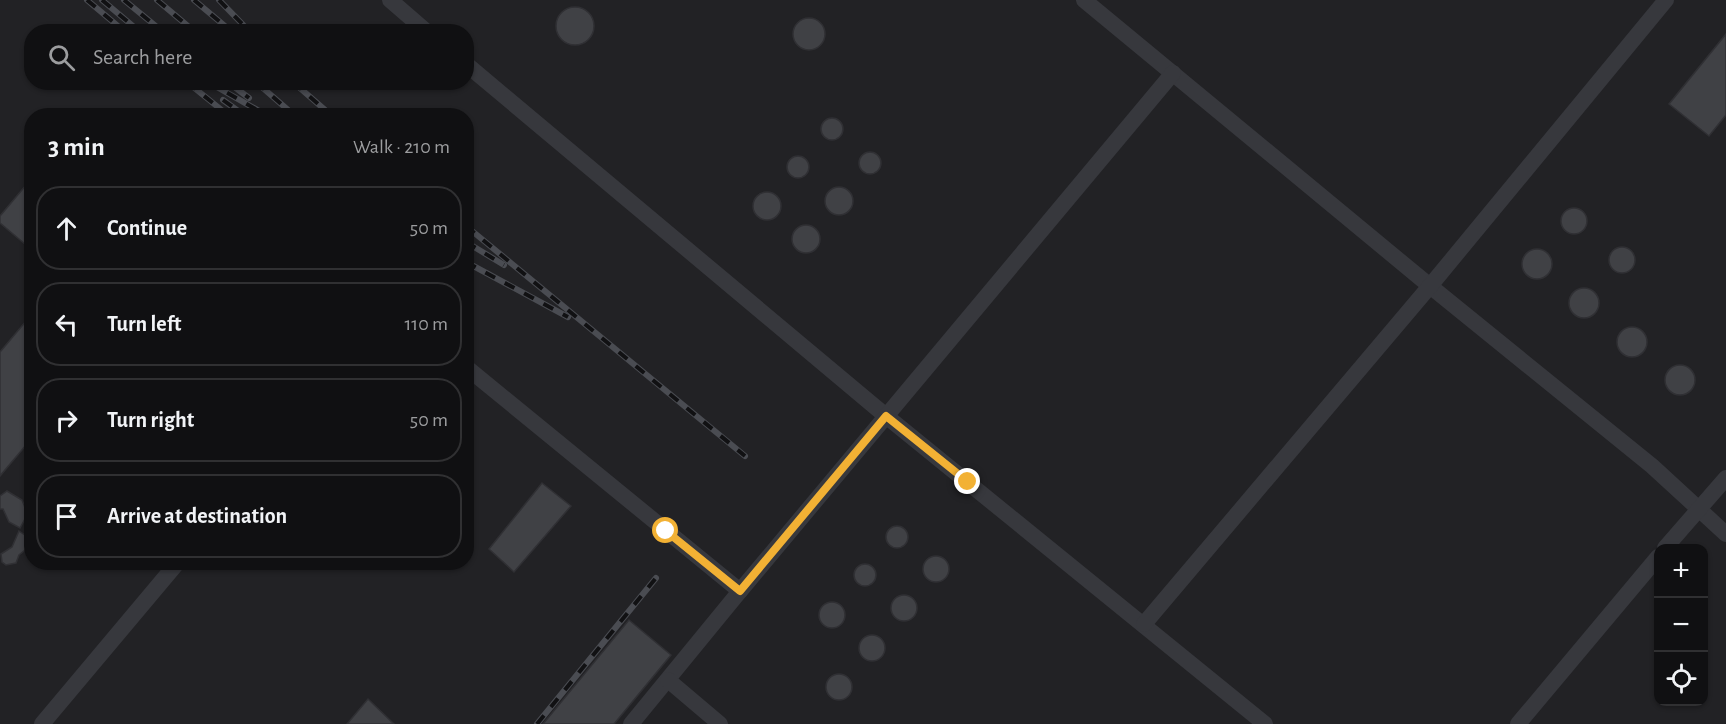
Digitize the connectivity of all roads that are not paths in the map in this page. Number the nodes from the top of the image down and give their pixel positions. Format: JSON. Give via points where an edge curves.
{"nodes":[{"id":1,"x":390,"y":0,"type":"edge"},
{"id":2,"x":1084,"y":0,"type":"edge"},
{"id":3,"x":1666,"y":0,"type":"edge"},
{"id":4,"x":418,"y":24,"type":"edge"},
{"id":5,"x":474,"y":71,"type":"edge"},
{"id":6,"x":1173,"y":73,"type":"junction"},
{"id":7,"x":1430,"y":286,"type":"junction"},
{"id":8,"x":474,"y":374,"type":"edge"},
{"id":9,"x":886,"y":416,"type":"junction"},
{"id":10,"x":1726,"y":478,"type":"edge"},
{"id":11,"x":1698,"y":510,"type":"junction"},
{"id":12,"x":1726,"y":534,"type":"edge"},
{"id":13,"x":1669,"y":544,"type":"edge"},
{"id":14,"x":1654,"y":563,"type":"edge"},
{"id":15,"x":171,"y":570,"type":"edge"},
{"id":16,"x":740,"y":591,"type":"junction"},
{"id":17,"x":1144,"y":624,"type":"junction"},
{"id":18,"x":668,"y":680,"type":"junction"},
{"id":19,"x":42,"y":724,"type":"edge"},
{"id":20,"x":631,"y":724,"type":"edge"},
{"id":21,"x":720,"y":724,"type":"edge"},
{"id":22,"x":1265,"y":724,"type":"edge"},
{"id":23,"x":1518,"y":724,"type":"edge"}],
"edges":[{"from":1,"to":4,"type":"lane"},
{"from":2,"to":6,"type":"lane"},
{"from":3,"to":7,"type":"lane"},
{"from":5,"to":9,"type":"lane"},
{"from":6,"to":7,"type":"lane"},
{"from":6,"to":9,"type":"lane"},
{"from":7,"to":11,"type":"lane","via":[[1652,465]]},
{"from":7,"to":17,"type":"lane"},
{"from":8,"to":16,"type":"lane"},
{"from":9,"to":16,"type":"lane"},
{"from":9,"to":17,"type":"lane"},
{"from":10,"to":11,"type":"lane"},
{"from":11,"to":12,"type":"lane"},
{"from":11,"to":13,"type":"lane"},
{"from":14,"to":23,"type":"lane"},
{"from":15,"to":19,"type":"lane"},
{"from":16,"to":18,"type":"lane"},
{"from":17,"to":22,"type":"lane"},
{"from":18,"to":20,"type":"lane"},
{"from":18,"to":21,"type":"lane"}]}
